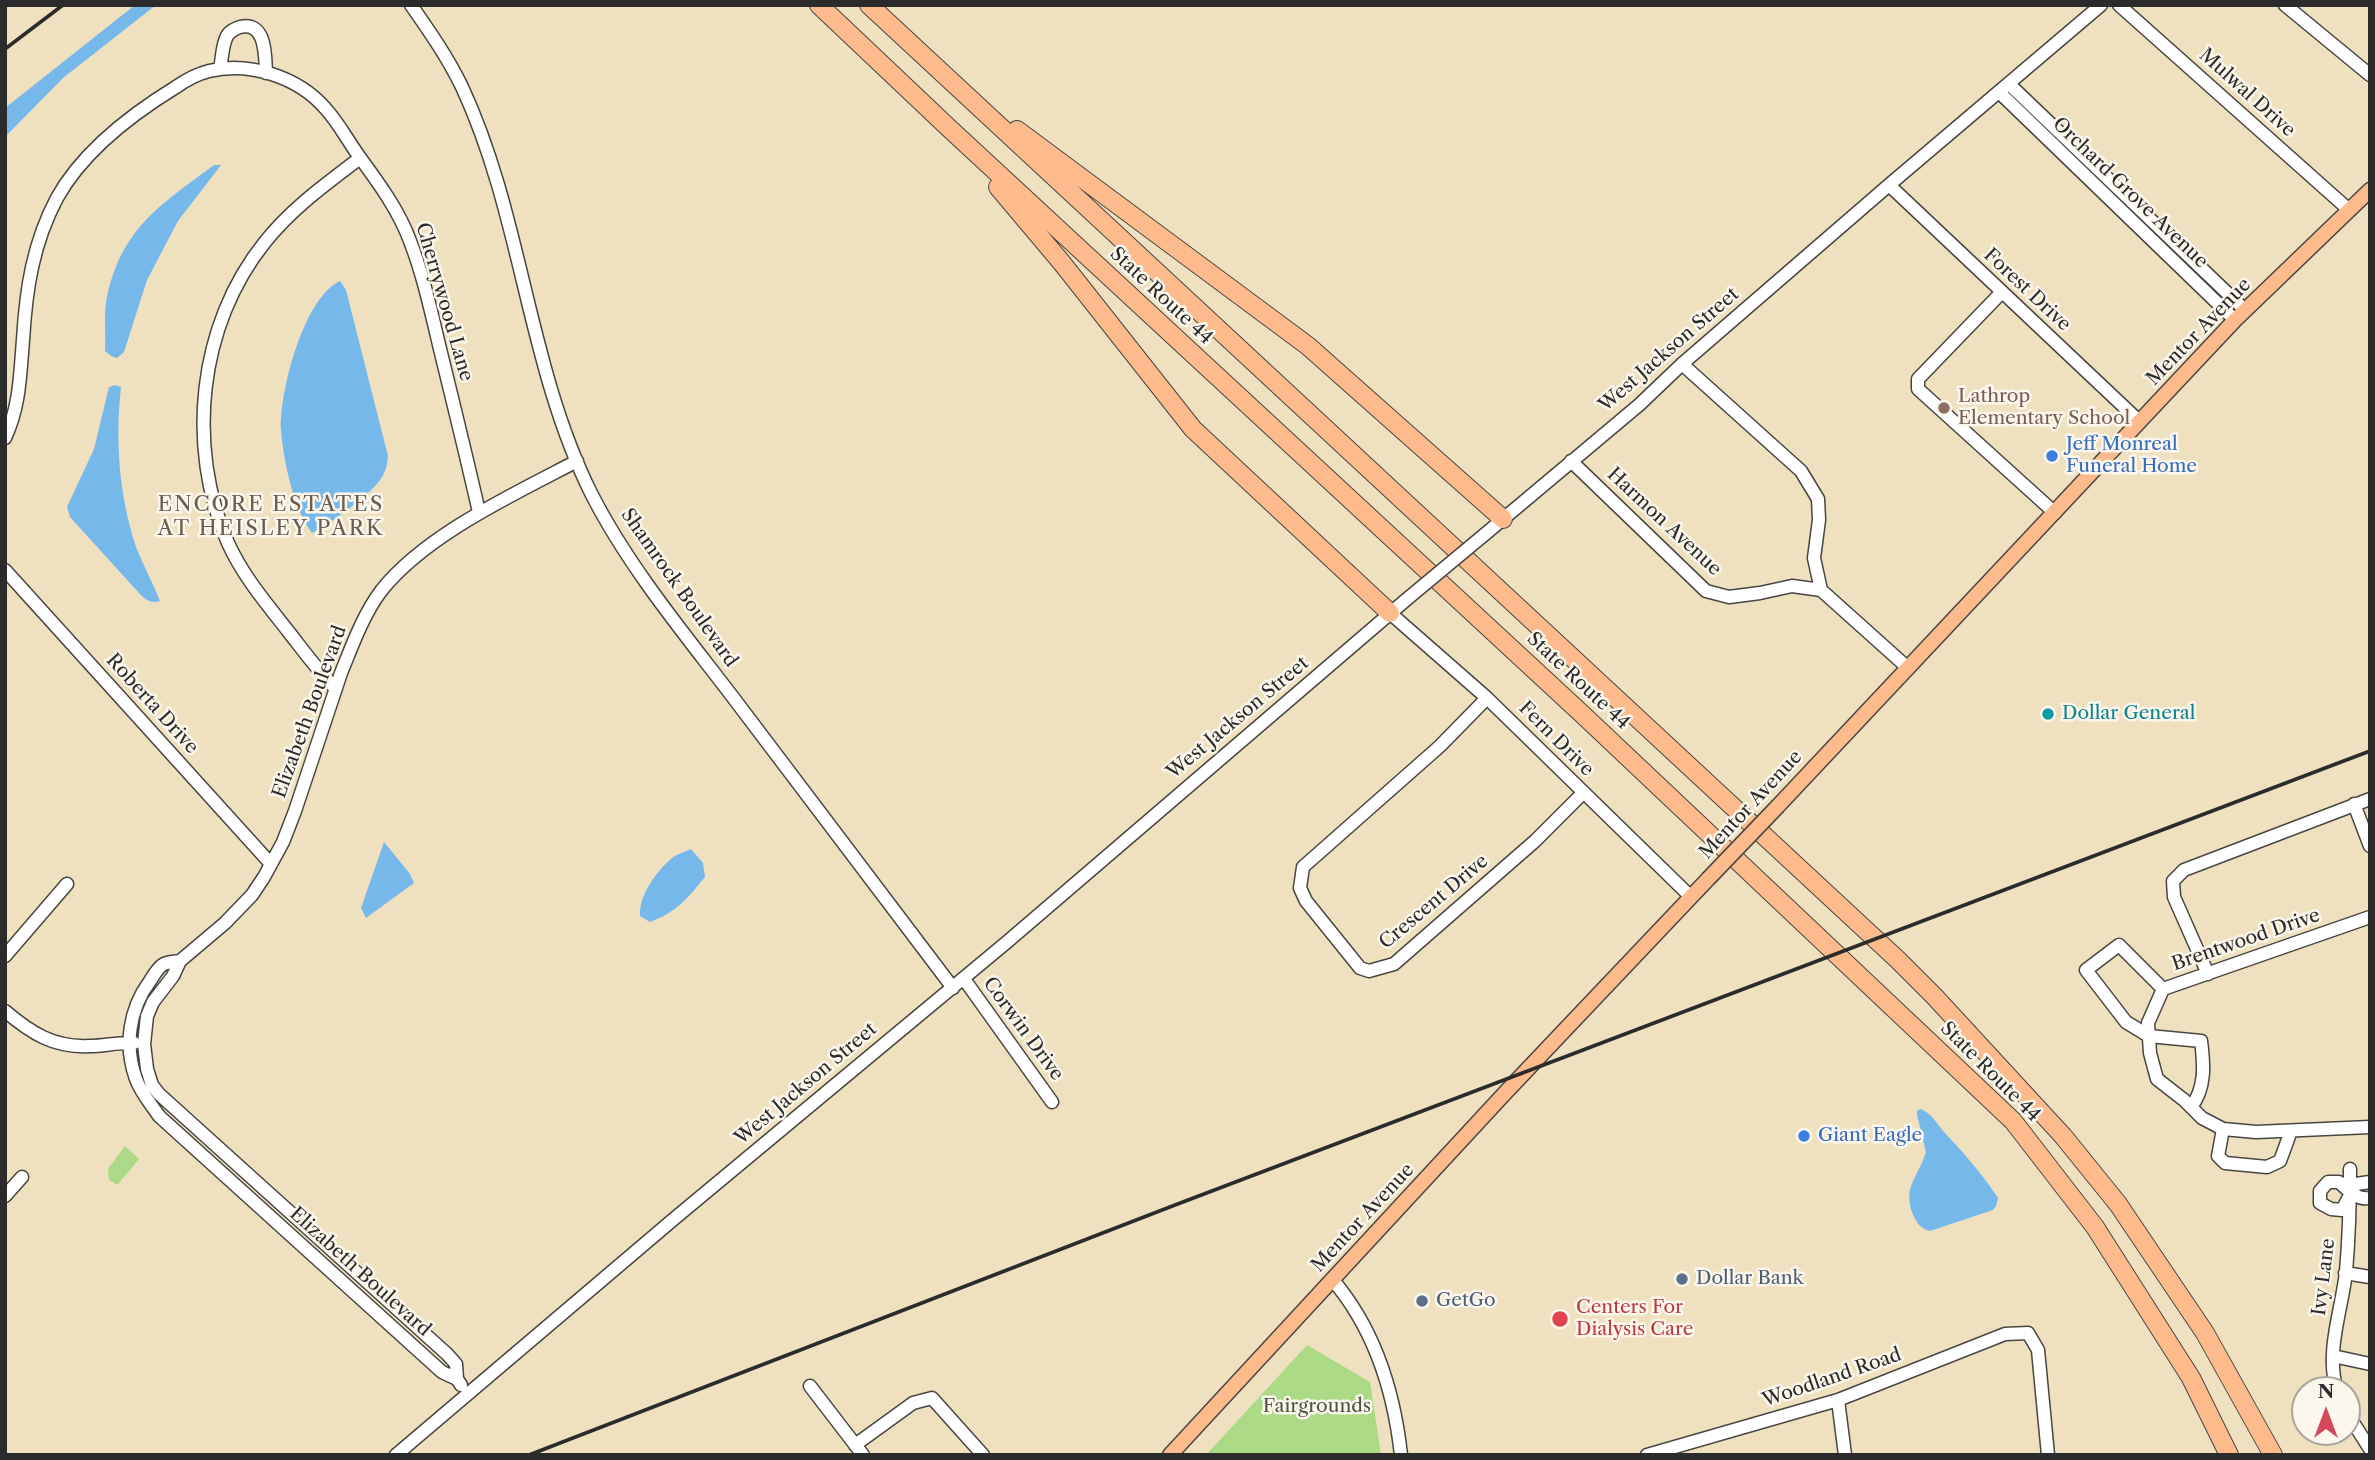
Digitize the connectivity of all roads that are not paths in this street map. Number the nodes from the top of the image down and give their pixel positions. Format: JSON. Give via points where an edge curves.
{"nodes":[{"id":1,"x":411,"y":5,"type":"edge"},
{"id":2,"x":818,"y":5,"type":"edge"},
{"id":3,"x":869,"y":5,"type":"edge"},
{"id":4,"x":2101,"y":5,"type":"edge"},
{"id":5,"x":2119,"y":5,"type":"edge"},
{"id":6,"x":2285,"y":5,"type":"edge"},
{"id":7,"x":220,"y":69,"type":"junction"},
{"id":8,"x":266,"y":73,"type":"junction"},
{"id":9,"x":943,"y":75,"type":"junction"},
{"id":10,"x":2370,"y":75,"type":"edge"},
{"id":11,"x":2004,"y":88,"type":"junction"},
{"id":12,"x":951,"y":131,"type":"junction"},
{"id":13,"x":360,"y":158,"type":"junction"},
{"id":14,"x":1889,"y":185,"type":"junction"},
{"id":15,"x":2370,"y":190,"type":"edge"},
{"id":16,"x":2348,"y":209,"type":"junction"},
{"id":17,"x":2001,"y":293,"type":"junction"},
{"id":18,"x":2240,"y":315,"type":"junction"},
{"id":19,"x":1682,"y":364,"type":"junction"},
{"id":20,"x":2140,"y":422,"type":"junction"},
{"id":21,"x":5,"y":438,"type":"edge"},
{"id":22,"x":577,"y":461,"type":"junction"},
{"id":23,"x":1571,"y":461,"type":"junction"},
{"id":24,"x":480,"y":512,"type":"junction"},
{"id":25,"x":2055,"y":513,"type":"junction"},
{"id":26,"x":1503,"y":519,"type":"junction"},
{"id":27,"x":5,"y":570,"type":"edge"},
{"id":28,"x":1821,"y":590,"type":"junction"},
{"id":29,"x":1390,"y":613,"type":"junction"},
{"id":30,"x":1908,"y":668,"type":"junction"},
{"id":31,"x":335,"y":688,"type":"junction"},
{"id":32,"x":1487,"y":698,"type":"junction"},
{"id":33,"x":1583,"y":793,"type":"junction"},
{"id":34,"x":2370,"y":799,"type":"edge"},
{"id":35,"x":2354,"y":804,"type":"junction"},
{"id":36,"x":2370,"y":846,"type":"edge"},
{"id":37,"x":271,"y":864,"type":"junction"},
{"id":38,"x":67,"y":884,"type":"dead end"},
{"id":39,"x":1691,"y":897,"type":"junction"},
{"id":40,"x":2370,"y":917,"type":"edge"},
{"id":41,"x":5,"y":957,"type":"edge"},
{"id":42,"x":180,"y":961,"type":"junction"},
{"id":43,"x":2208,"y":974,"type":"junction"},
{"id":44,"x":964,"y":979,"type":"junction"},
{"id":45,"x":953,"y":988,"type":"junction"},
{"id":46,"x":2163,"y":989,"type":"junction"},
{"id":47,"x":5,"y":1011,"type":"edge"},
{"id":48,"x":2149,"y":1036,"type":"junction"},
{"id":49,"x":129,"y":1042,"type":"junction"},
{"id":50,"x":144,"y":1044,"type":"junction"},
{"id":51,"x":1052,"y":1102,"type":"dead end"},
{"id":52,"x":2191,"y":1107,"type":"junction"},
{"id":53,"x":2370,"y":1127,"type":"edge"},
{"id":54,"x":2223,"y":1129,"type":"junction"},
{"id":55,"x":2291,"y":1131,"type":"junction"},
{"id":56,"x":2350,"y":1169,"type":"dead end"},
{"id":57,"x":22,"y":1177,"type":"dead end"},
{"id":58,"x":2370,"y":1182,"type":"edge"},
{"id":59,"x":2351,"y":1193,"type":"junction"},
{"id":60,"x":5,"y":1196,"type":"edge"},
{"id":61,"x":2370,"y":1198,"type":"edge"},
{"id":62,"x":2346,"y":1273,"type":"junction"},
{"id":63,"x":2370,"y":1277,"type":"edge"},
{"id":64,"x":1332,"y":1279,"type":"junction"},
{"id":65,"x":2333,"y":1356,"type":"junction"},
{"id":66,"x":2370,"y":1364,"type":"edge"},
{"id":67,"x":2335,"y":1376,"type":"edge"},
{"id":68,"x":457,"y":1379,"type":"junction"},
{"id":69,"x":810,"y":1386,"type":"dead end"},
{"id":70,"x":468,"y":1394,"type":"junction"},
{"id":71,"x":1838,"y":1401,"type":"junction"},
{"id":72,"x":859,"y":1450,"type":"edge"},
{"id":73,"x":396,"y":1455,"type":"edge"},
{"id":74,"x":983,"y":1455,"type":"edge"},
{"id":75,"x":1170,"y":1455,"type":"edge"},
{"id":76,"x":1401,"y":1455,"type":"edge"},
{"id":77,"x":1647,"y":1455,"type":"edge"},
{"id":78,"x":1845,"y":1455,"type":"edge"},
{"id":79,"x":2048,"y":1455,"type":"edge"},
{"id":80,"x":2229,"y":1455,"type":"edge"},
{"id":81,"x":2273,"y":1455,"type":"edge"}],
"edges":[{"from":1,"to":22,"type":"street","name":"Shamrock Boulevard","via":[[440,46],[475,119],[505,209],[543,364]]},
{"from":2,"to":12,"type":"highway","name":"State Route 44"},
{"from":3,"to":9,"type":"highway","name":"State Route 44"},
{"from":4,"to":11,"type":"street","name":"West Jackson Street"},
{"from":5,"to":16,"type":"street","name":"Mulwal Drive"},
{"from":6,"to":10,"type":"street"},
{"from":7,"to":8,"type":"street","name":"Cherrywood Lane"},
{"from":7,"to":8,"type":"street","via":[[227,37],[246,26],[262,38]]},
{"from":7,"to":21,"type":"street","name":"Cherrywood Lane","via":[[190,78],[133,118],[94,150],[58,197],[31,266],[19,401]]},
{"from":8,"to":13,"type":"street","name":"Cherrywood Lane","via":[[316,99]]},
{"from":9,"to":26,"type":"highway","via":[[1308,346]]},
{"from":9,"to":81,"type":"highway","name":"State Route 44","via":[[1934,996],[2063,1136],[2118,1204],[2205,1333]]},
{"from":11,"to":14,"type":"street","name":"West Jackson Street"},
{"from":11,"to":18,"type":"street","name":"Orchard Grove Avenue"},
{"from":12,"to":29,"type":"highway","via":[[1062,262],[1193,429]]},
{"from":12,"to":80,"type":"highway","name":"State Route 44","via":[[1592,722],[2012,1121],[2095,1227],[2191,1378]]},
{"from":13,"to":24,"type":"street","name":"Cherrywood Lane","via":[[389,199],[411,243]]},
{"from":13,"to":31,"type":"street","via":[[307,199],[253,258],[226,308],[206,375],[203,410],[210,487],[229,545],[249,582]]},
{"from":14,"to":17,"type":"street","name":"Forest Drive"},
{"from":14,"to":19,"type":"street","name":"West Jackson Street"},
{"from":15,"to":16,"type":"main road","name":"Mentor Avenue"},
{"from":16,"to":18,"type":"main road","name":"Mentor Avenue"},
{"from":17,"to":20,"type":"street","name":"Forest Drive"},
{"from":17,"to":25,"type":"street","via":[[1918,379],[1918,389]]},
{"from":18,"to":20,"type":"main road","name":"Mentor Avenue"},
{"from":19,"to":23,"type":"street","name":"West Jackson Street"},
{"from":19,"to":28,"type":"street","via":[[1801,471],[1818,499],[1814,558]]},
{"from":20,"to":25,"type":"main road","name":"Mentor Avenue"},
{"from":22,"to":24,"type":"street","name":"Elizabeth Boulevard"},
{"from":22,"to":45,"type":"street","name":"Shamrock Boulevard","via":[[593,496],[657,597]]},
{"from":23,"to":26,"type":"street","name":"West Jackson Street"},
{"from":23,"to":28,"type":"street","name":"Harmon Avenue","via":[[1706,591],[1729,597],[1792,586]]},
{"from":24,"to":31,"type":"street","name":"Elizabeth Boulevard","via":[[418,555],[380,593]]},
{"from":25,"to":30,"type":"main road","name":"Mentor Avenue"},
{"from":26,"to":29,"type":"street","name":"West Jackson Street","bridge":true},
{"from":27,"to":37,"type":"street","name":"Roberta Drive"},
{"from":28,"to":30,"type":"street"},
{"from":29,"to":32,"type":"street","name":"Fern Drive"},
{"from":29,"to":44,"type":"street","name":"West Jackson Street"},
{"from":30,"to":39,"type":"main road","name":"Mentor Avenue","bridge":true},
{"from":31,"to":37,"type":"street","name":"Elizabeth Boulevard","via":[[295,811]]},
{"from":32,"to":33,"type":"street","name":"Fern Drive"},
{"from":32,"to":33,"type":"street","name":"Crescent Drive","via":[[1440,746],[1303,867],[1300,888],[1306,901],[1360,968],[1369,971],[1394,964]]},
{"from":33,"to":39,"type":"street","name":"Fern Drive"},
{"from":34,"to":35,"type":"street"},
{"from":35,"to":36,"type":"street"},
{"from":35,"to":43,"type":"street","via":[[2184,870],[2173,881],[2174,897]]},
{"from":37,"to":42,"type":"street","name":"Elizabeth Boulevard","via":[[252,895]]},
{"from":38,"to":41,"type":"street"},
{"from":39,"to":64,"type":"main road","name":"Mentor Avenue"},
{"from":40,"to":43,"type":"street","name":"Brentwood Drive"},
{"from":42,"to":49,"type":"street","name":"Elizabeth Boulevard","via":[[164,964],[140,994]]},
{"from":42,"to":50,"type":"street","name":"Elizabeth Boulevard","via":[[150,1009]]},
{"from":43,"to":46,"type":"street","name":"Brentwood Drive"},
{"from":44,"to":45,"type":"street","name":"West Jackson Street"},
{"from":44,"to":51,"type":"street","name":"Corwin Drive"},
{"from":45,"to":70,"type":"street","name":"West Jackson Street"},
{"from":46,"to":48,"type":"street","name":"Brentwood Drive","via":[[2148,1023]]},
{"from":46,"to":48,"type":"street","via":[[2119,945],[2086,971],[2126,1022]]},
{"from":47,"to":49,"type":"street","via":[[29,1031],[58,1044],[88,1047]]},
{"from":48,"to":52,"type":"street","name":"Brentwood Drive","via":[[2157,1079]]},
{"from":48,"to":52,"type":"street","via":[[2201,1041],[2204,1067],[2199,1096]]},
{"from":49,"to":50,"type":"street"},
{"from":49,"to":68,"type":"street","name":"Elizabeth Boulevard","via":[[136,1080],[159,1116],[442,1372]]},
{"from":50,"to":68,"type":"street","name":"Elizabeth Boulevard","via":[[147,1069],[159,1094],[447,1354],[456,1364]]},
{"from":52,"to":54,"type":"street","name":"Brentwood Drive"},
{"from":53,"to":55,"type":"street","name":"Brentwood Drive"},
{"from":54,"to":55,"type":"street","name":"Brentwood Drive"},
{"from":54,"to":55,"type":"street","via":[[2218,1156],[2225,1163],[2267,1167],[2280,1161]]},
{"from":56,"to":59,"type":"street","name":"Ivy Lane"},
{"from":57,"to":60,"type":"street"},
{"from":58,"to":59,"type":"street","via":[[2356,1184]]},
{"from":59,"to":61,"type":"street","via":[[2360,1199]]},
{"from":59,"to":62,"type":"street","name":"Ivy Lane"},
{"from":62,"to":63,"type":"street"},
{"from":62,"to":65,"type":"street","name":"Ivy Lane"},
{"from":64,"to":75,"type":"main road","name":"Mentor Avenue"},
{"from":64,"to":76,"type":"street","via":[[1376,1351],[1393,1404]]},
{"from":65,"to":66,"type":"street"},
{"from":65,"to":67,"type":"street","name":"Ivy Lane"},
{"from":68,"to":70,"type":"street","name":"Elizabeth Boulevard"},
{"from":69,"to":72,"type":"street"},
{"from":70,"to":73,"type":"street","name":"West Jackson Street"},
{"from":71,"to":77,"type":"street","name":"Woodland Road"},
{"from":71,"to":78,"type":"street"},
{"from":71,"to":79,"type":"street","name":"Woodland Road","via":[[2005,1334],[2028,1333],[2038,1350]]},
{"from":72,"to":74,"type":"street","via":[[913,1402],[932,1398]]}]}
